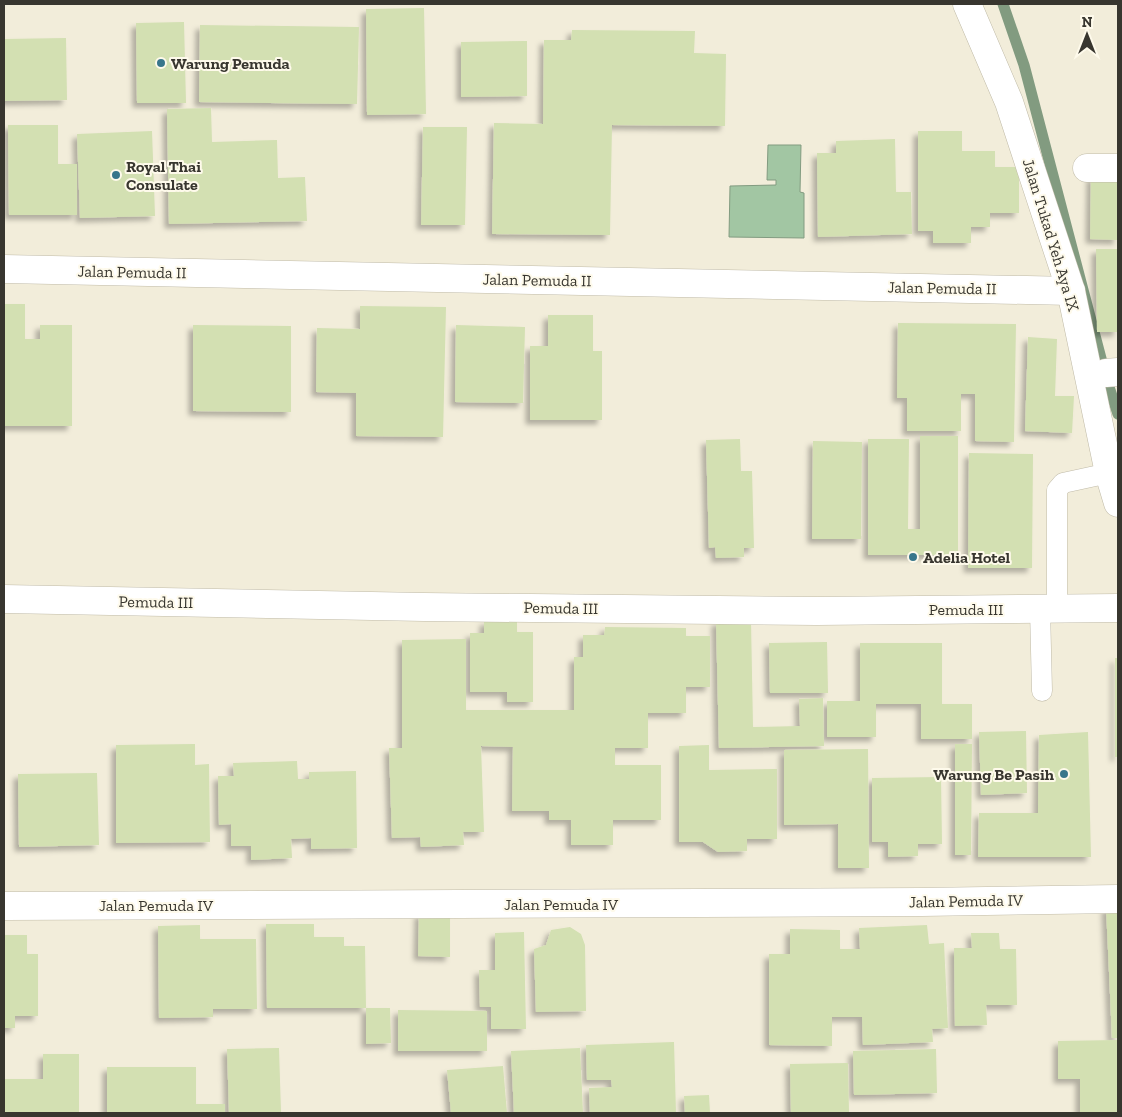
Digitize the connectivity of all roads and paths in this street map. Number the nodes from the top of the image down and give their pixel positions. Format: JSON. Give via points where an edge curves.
{"nodes":[{"id":1,"x":967,"y":4,"type":"edge"},
{"id":2,"x":1087,"y":168,"type":"dead end"},
{"id":3,"x":1118,"y":168,"type":"edge"},
{"id":4,"x":4,"y":269,"type":"edge"},
{"id":5,"x":1071,"y":291,"type":"junction"},
{"id":6,"x":1109,"y":472,"type":"junction"},
{"id":7,"x":1118,"y":503,"type":"edge"},
{"id":8,"x":4,"y":599,"type":"edge"},
{"id":9,"x":1118,"y":608,"type":"edge"},
{"id":10,"x":1048,"y":609,"type":"junction"},
{"id":11,"x":1042,"y":691,"type":"dead end"},
{"id":12,"x":1118,"y":899,"type":"edge"},
{"id":13,"x":4,"y":906,"type":"edge"}],
"edges":[{"from":1,"to":5,"type":"street","name":"Jalan Tukad Yeh Aya IX","via":[[1009,102]]},
{"from":2,"to":3,"type":"street"},
{"from":4,"to":5,"type":"street","name":"Jalan Pemuda II"},
{"from":5,"to":6,"type":"street","name":"Jalan Tukad Yeh Aya IX"},
{"from":6,"to":7,"type":"street","name":"Jalan Tukad Yeh Aya IX"},
{"from":6,"to":10,"type":"lane","via":[[1063,483],[1057,490]]},
{"from":8,"to":10,"type":"street","name":"Pemuda III","via":[[807,611]]},
{"from":9,"to":10,"type":"street","name":"Pemuda III"},
{"from":10,"to":11,"type":"lane"},
{"from":12,"to":13,"type":"street","name":"Jalan Pemuda IV"}]}
